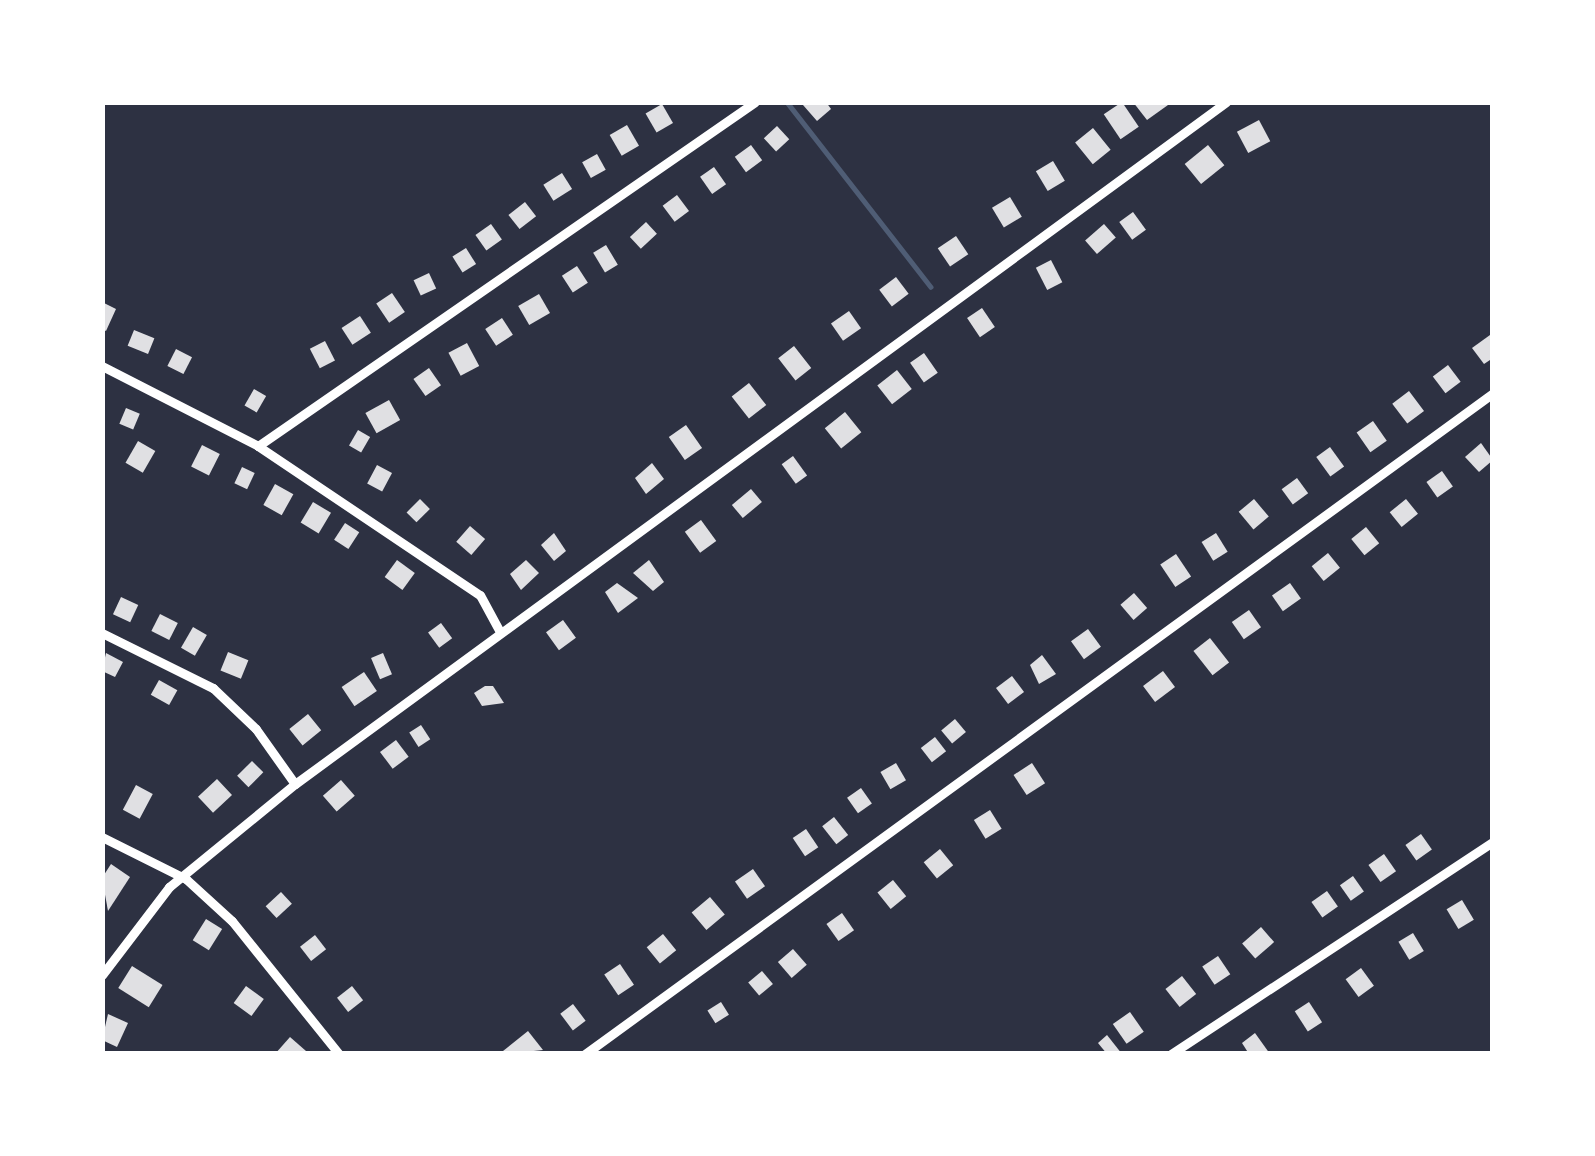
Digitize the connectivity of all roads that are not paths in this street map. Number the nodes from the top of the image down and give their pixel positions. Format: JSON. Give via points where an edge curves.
{"nodes":[{"id":1,"x":755,"y":102,"type":"edge"},
{"id":2,"x":1226,"y":102,"type":"edge"},
{"id":3,"x":102,"y":366,"type":"edge"},
{"id":4,"x":1493,"y":393,"type":"edge"},
{"id":5,"x":258,"y":446,"type":"junction"},
{"id":6,"x":500,"y":632,"type":"junction"},
{"id":7,"x":102,"y":633,"type":"edge"},
{"id":8,"x":295,"y":784,"type":"junction"},
{"id":9,"x":102,"y":837,"type":"edge"},
{"id":10,"x":1493,"y":842,"type":"edge"},
{"id":11,"x":186,"y":879,"type":"junction"},
{"id":12,"x":102,"y":975,"type":"edge"},
{"id":13,"x":339,"y":1054,"type":"edge"},
{"id":14,"x":586,"y":1054,"type":"edge"},
{"id":15,"x":1171,"y":1054,"type":"edge"}],
"edges":[{"from":1,"to":5,"type":"street"},
{"from":2,"to":6,"type":"street"},
{"from":3,"to":5,"type":"street"},
{"from":4,"to":14,"type":"street"},
{"from":5,"to":6,"type":"street","via":[[480,595]]},
{"from":6,"to":8,"type":"street"},
{"from":7,"to":8,"type":"street","via":[[213,688],[256,729]]},
{"from":8,"to":11,"type":"street"},
{"from":9,"to":11,"type":"street"},
{"from":10,"to":15,"type":"street"},
{"from":11,"to":12,"type":"street","via":[[152,905]]},
{"from":11,"to":13,"type":"street","via":[[273,966]]}]}
